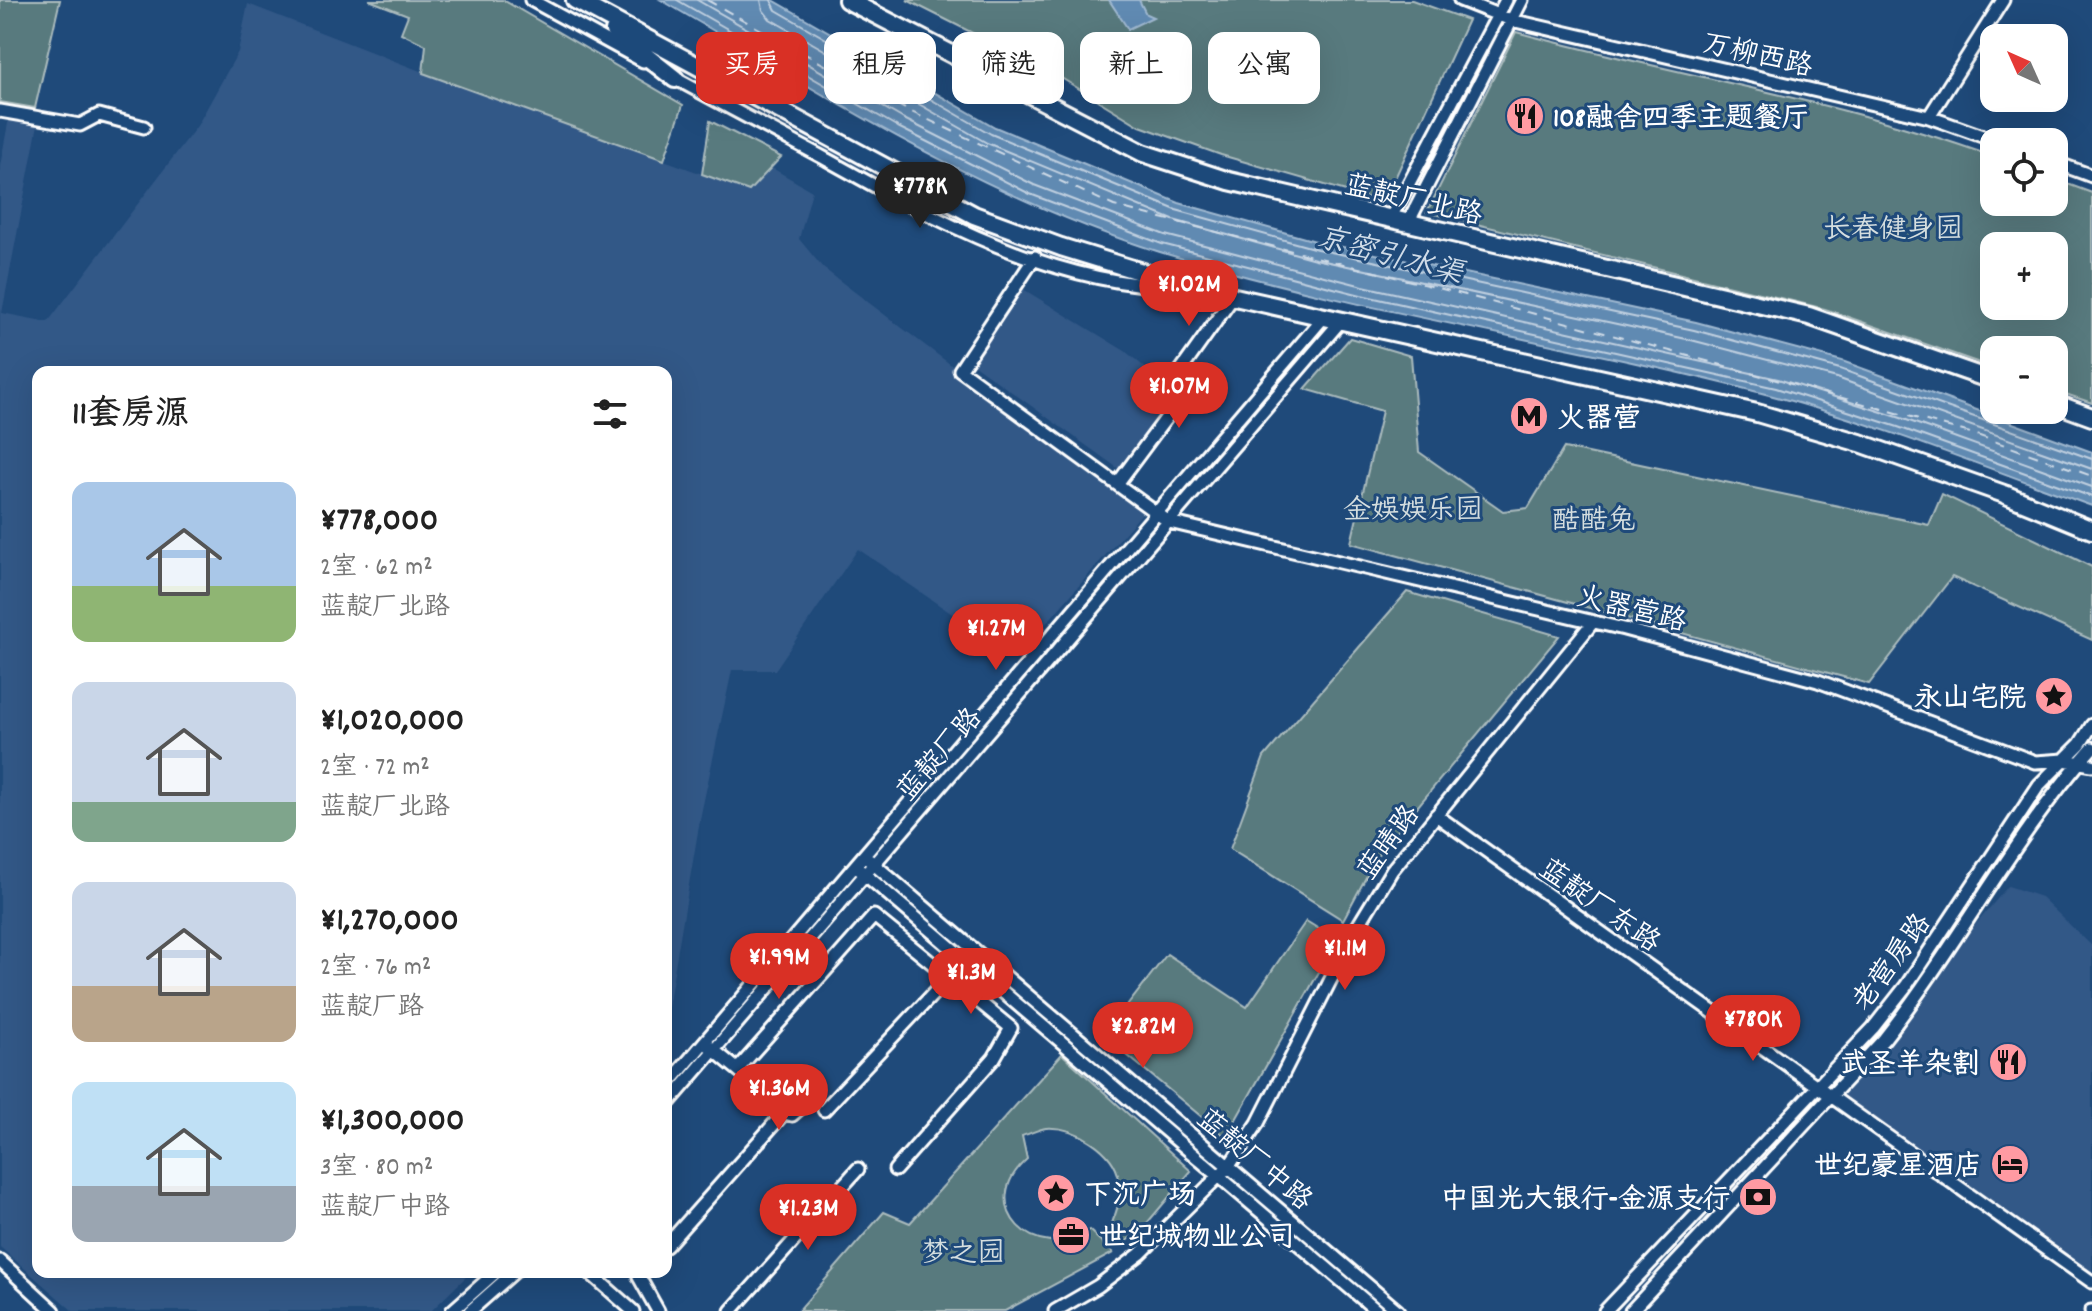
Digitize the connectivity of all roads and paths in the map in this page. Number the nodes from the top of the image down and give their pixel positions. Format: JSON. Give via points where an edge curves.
{"nodes":[{"id":1,"x":531,"y":0,"type":"edge"},
{"id":2,"x":575,"y":0,"type":"edge"},
{"id":3,"x":847,"y":0,"type":"edge"},
{"id":4,"x":1460,"y":0,"type":"edge"},
{"id":5,"x":1506,"y":0,"type":"edge"},
{"id":6,"x":1522,"y":0,"type":"edge"},
{"id":7,"x":2003,"y":0,"type":"edge"},
{"id":8,"x":1498,"y":13,"type":"junction"},
{"id":9,"x":1511,"y":20,"type":"junction"},
{"id":10,"x":675,"y":79,"type":"junction"},
{"id":11,"x":0,"y":111,"type":"edge"},
{"id":12,"x":1929,"y":117,"type":"junction"},
{"id":13,"x":144,"y":127,"type":"dead end"},
{"id":14,"x":1980,"y":135,"type":"edge"},
{"id":15,"x":2068,"y":167,"type":"edge"},
{"id":16,"x":2092,"y":176,"type":"edge"},
{"id":17,"x":1390,"y":219,"type":"junction"},
{"id":18,"x":1408,"y":223,"type":"junction"},
{"id":19,"x":1035,"y":257,"type":"junction"},
{"id":20,"x":1194,"y":288,"type":"junction"},
{"id":21,"x":1233,"y":297,"type":"junction"},
{"id":22,"x":1323,"y":318,"type":"junction"},
{"id":23,"x":1340,"y":322,"type":"junction"},
{"id":24,"x":1980,"y":376,"type":"edge"},
{"id":25,"x":2068,"y":408,"type":"edge"},
{"id":26,"x":2092,"y":417,"type":"edge"},
{"id":27,"x":1117,"y":484,"type":"junction"},
{"id":28,"x":1156,"y":512,"type":"junction"},
{"id":29,"x":1169,"y":522,"type":"junction"},
{"id":30,"x":2092,"y":530,"type":"edge"},
{"id":31,"x":1593,"y":622,"type":"junction"},
{"id":32,"x":2092,"y":725,"type":"edge"},
{"id":33,"x":2092,"y":748,"type":"edge"},
{"id":34,"x":2064,"y":760,"type":"junction"},
{"id":35,"x":2086,"y":764,"type":"edge"},
{"id":36,"x":1436,"y":815,"type":"junction"},
{"id":37,"x":864,"y":855,"type":"junction"},
{"id":38,"x":874,"y":864,"type":"junction"},
{"id":39,"x":855,"y":865,"type":"junction"},
{"id":40,"x":865,"y":874,"type":"junction"},
{"id":41,"x":949,"y":977,"type":"junction"},
{"id":42,"x":1022,"y":990,"type":"junction"},
{"id":43,"x":1012,"y":999,"type":"junction"},
{"id":44,"x":998,"y":1015,"type":"junction"},
{"id":45,"x":701,"y":1046,"type":"junction"},
{"id":46,"x":715,"y":1049,"type":"junction"},
{"id":47,"x":738,"y":1069,"type":"junction"},
{"id":48,"x":672,"y":1080,"type":"edge"},
{"id":49,"x":1817,"y":1087,"type":"junction"},
{"id":50,"x":1831,"y":1097,"type":"junction"},
{"id":51,"x":672,"y":1099,"type":"edge"},
{"id":52,"x":776,"y":1101,"type":"junction"},
{"id":53,"x":824,"y":1110,"type":"dead end"},
{"id":54,"x":783,"y":1114,"type":"junction"},
{"id":55,"x":1229,"y":1166,"type":"junction"},
{"id":56,"x":858,"y":1169,"type":"dead end"},
{"id":57,"x":895,"y":1170,"type":"dead end"},
{"id":58,"x":1220,"y":1177,"type":"junction"},
{"id":59,"x":672,"y":1239,"type":"edge"},
{"id":60,"x":0,"y":1261,"type":"edge"},
{"id":61,"x":489,"y":1278,"type":"edge"},
{"id":62,"x":507,"y":1278,"type":"edge"},
{"id":63,"x":596,"y":1278,"type":"edge"},
{"id":64,"x":640,"y":1278,"type":"edge"},
{"id":65,"x":2092,"y":1282,"type":"edge"},
{"id":66,"x":54,"y":1311,"type":"edge"},
{"id":67,"x":452,"y":1311,"type":"edge"},
{"id":68,"x":470,"y":1311,"type":"edge"},
{"id":69,"x":633,"y":1311,"type":"edge"},
{"id":70,"x":658,"y":1311,"type":"edge"},
{"id":71,"x":731,"y":1311,"type":"edge"},
{"id":72,"x":1055,"y":1311,"type":"edge"},
{"id":73,"x":1377,"y":1311,"type":"edge"},
{"id":74,"x":1398,"y":1311,"type":"edge"},
{"id":75,"x":1605,"y":1311,"type":"edge"},
{"id":76,"x":1631,"y":1311,"type":"edge"}],
"edges":[{"from":1,"to":10,"type":"street"},
{"from":2,"to":10,"type":"highway"},
{"from":2,"to":20,"type":"highway","via":[[974,215]]},
{"from":3,"to":17,"type":"highway","name":"蓝靛厂北路","via":[[1143,153],[1229,181]]},
{"from":4,"to":8,"type":"street","name":"万柳西路"},
{"from":5,"to":8,"type":"street"},
{"from":6,"to":9,"type":"street"},
{"from":7,"to":12,"type":"street"},
{"from":8,"to":9,"type":"street","name":"万柳西路"},
{"from":8,"to":17,"type":"street"},
{"from":9,"to":12,"type":"street","name":"万柳西路"},
{"from":9,"to":18,"type":"street"},
{"from":10,"to":19,"type":"street","via":[[919,210],[987,242]]},
{"from":11,"to":13,"type":"street","via":[[80,125],[99,115]]},
{"from":12,"to":14,"type":"street","name":"万柳西路"},
{"from":15,"to":16,"type":"street"},
{"from":17,"to":18,"type":"highway","name":"蓝靛厂北路"},
{"from":18,"to":24,"type":"highway","name":"蓝靛厂北路","via":[[1809,316]]},
{"from":19,"to":20,"type":"street","via":[[1136,287]]},
{"from":19,"to":27,"type":"street","name":"火器营路","via":[[960,370]]},
{"from":20,"to":21,"type":"highway"},
{"from":21,"to":22,"type":"highway"},
{"from":21,"to":27,"type":"street","via":[[1174,380],[1187,390]]},
{"from":22,"to":23,"type":"highway"},
{"from":22,"to":28,"type":"street","name":"蓝靛厂路"},
{"from":23,"to":29,"type":"street","name":"蓝靛厂路"},
{"from":23,"to":30,"type":"highway","via":[[1757,413],[1874,448]]},
{"from":25,"to":26,"type":"highway"},
{"from":27,"to":28,"type":"street","name":"火器营路"},
{"from":28,"to":29,"type":"street","name":"火器营路"},
{"from":28,"to":37,"type":"street","name":"蓝靛厂路"},
{"from":29,"to":31,"type":"street","name":"火器营路"},
{"from":29,"to":38,"type":"street","name":"蓝靛厂路"},
{"from":31,"to":34,"type":"street","name":"火器营路","via":[[1818,681],[2035,762]]},
{"from":31,"to":36,"type":"street","name":"蓝晴路"},
{"from":32,"to":34,"type":"street","name":"老营房路"},
{"from":33,"to":35,"type":"street","name":"老营房路"},
{"from":34,"to":35,"type":"street","name":"火器营路"},
{"from":34,"to":49,"type":"street","name":"老营房路","via":[[2039,785],[1906,986]]},
{"from":35,"to":50,"type":"street","name":"老营房路","via":[[2058,786],[1919,995]]},
{"from":36,"to":49,"type":"street","name":"蓝靛厂东路"},
{"from":36,"to":55,"type":"street","name":"蓝晴路","via":[[1392,870],[1358,926],[1258,1123]]},
{"from":37,"to":38,"type":"street","name":"蓝靛厂中路"},
{"from":37,"to":39,"type":"street","name":"蓝靛厂路"},
{"from":38,"to":40,"type":"street","name":"蓝靛厂路"},
{"from":38,"to":42,"type":"street","name":"蓝靛厂中路"},
{"from":39,"to":40,"type":"street","name":"蓝靛厂中路"},
{"from":39,"to":45,"type":"street","name":"蓝靛厂路"},
{"from":40,"to":43,"type":"street","name":"蓝靛厂中路"},
{"from":40,"to":46,"type":"street","name":"蓝靛厂路"},
{"from":41,"to":44,"type":"street"},
{"from":41,"to":47,"type":"street","via":[[874,916]]},
{"from":41,"to":53,"type":"street"},
{"from":42,"to":43,"type":"street"},
{"from":42,"to":55,"type":"street","name":"蓝靛厂中路"},
{"from":43,"to":44,"type":"street"},
{"from":43,"to":58,"type":"street","name":"蓝靛厂中路"},
{"from":44,"to":57,"type":"street","via":[[1011,1028],[994,1058]]},
{"from":45,"to":46,"type":"street"},
{"from":45,"to":48,"type":"street","name":"蓝靛厂路"},
{"from":46,"to":47,"type":"street"},
{"from":46,"to":51,"type":"street","name":"蓝靛厂路"},
{"from":47,"to":52,"type":"street"},
{"from":49,"to":50,"type":"street","name":"蓝靛厂东路"},
{"from":49,"to":75,"type":"street","name":"老营房路"},
{"from":50,"to":65,"type":"street","name":"蓝靛厂东路"},
{"from":50,"to":76,"type":"street","name":"老营房路"},
{"from":52,"to":54,"type":"street"},
{"from":52,"to":54,"type":"street","via":[[788,1093],[799,1101],[800,1108],[792,1115]]},
{"from":54,"to":59,"type":"street"},
{"from":55,"to":58,"type":"street","name":"蓝晴路"},
{"from":55,"to":74,"type":"street","name":"蓝靛厂中路"},
{"from":56,"to":71,"type":"street"},
{"from":58,"to":72,"type":"street","name":"蓝晴路","via":[[1140,1254]]},
{"from":58,"to":73,"type":"street","name":"蓝靛厂中路"},
{"from":60,"to":66,"type":"street"},
{"from":61,"to":67,"type":"street"},
{"from":62,"to":68,"type":"street"},
{"from":63,"to":69,"type":"street"},
{"from":64,"to":70,"type":"street"}]}
